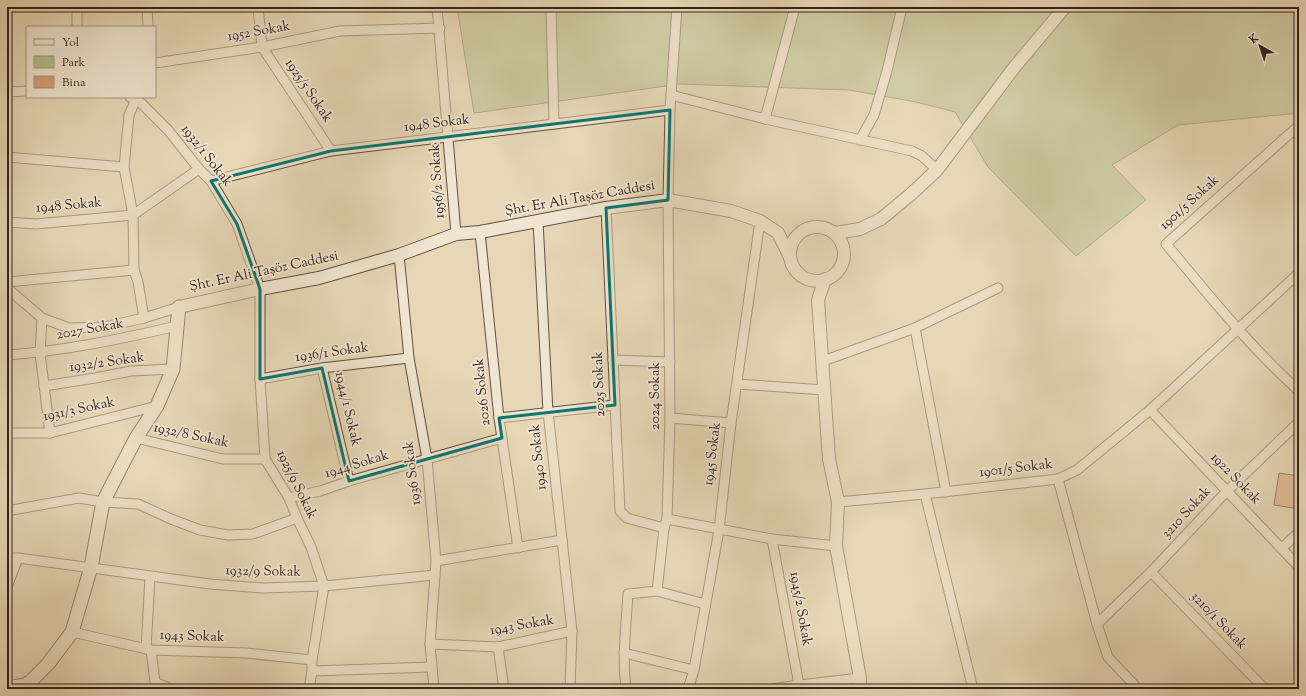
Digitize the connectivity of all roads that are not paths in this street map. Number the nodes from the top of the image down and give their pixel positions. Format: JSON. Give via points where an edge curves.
{"nodes":[{"id":1,"x":77,"y":7,"type":"edge"},
{"id":2,"x":147,"y":7,"type":"edge"},
{"id":3,"x":258,"y":7,"type":"edge"},
{"id":4,"x":438,"y":7,"type":"edge"},
{"id":5,"x":551,"y":7,"type":"edge"},
{"id":6,"x":677,"y":7,"type":"edge"},
{"id":7,"x":795,"y":7,"type":"edge"},
{"id":8,"x":902,"y":7,"type":"edge"},
{"id":9,"x":1065,"y":7,"type":"edge"},
{"id":10,"x":77,"y":26,"type":"edge"},
{"id":11,"x":148,"y":26,"type":"edge"},
{"id":12,"x":440,"y":28,"type":"junction"},
{"id":13,"x":262,"y":47,"type":"junction"},
{"id":14,"x":156,"y":63,"type":"edge"},
{"id":15,"x":26,"y":91,"type":"edge"},
{"id":16,"x":7,"y":92,"type":"edge"},
{"id":17,"x":671,"y":95,"type":"junction"},
{"id":18,"x":134,"y":98,"type":"edge"},
{"id":19,"x":670,"y":110,"type":"junction"},
{"id":20,"x":766,"y":119,"type":"junction"},
{"id":21,"x":554,"y":124,"type":"junction"},
{"id":22,"x":1299,"y":133,"type":"edge"},
{"id":23,"x":449,"y":136,"type":"junction"},
{"id":24,"x":860,"y":140,"type":"junction"},
{"id":25,"x":331,"y":151,"type":"junction"},
{"id":26,"x":7,"y":156,"type":"edge"},
{"id":27,"x":124,"y":167,"type":"junction"},
{"id":28,"x":199,"y":169,"type":"junction"},
{"id":29,"x":937,"y":170,"type":"junction"},
{"id":30,"x":211,"y":181,"type":"junction"},
{"id":31,"x":668,"y":200,"type":"junction"},
{"id":32,"x":606,"y":208,"type":"junction"},
{"id":33,"x":133,"y":215,"type":"junction"},
{"id":34,"x":538,"y":221,"type":"junction"},
{"id":35,"x":760,"y":221,"type":"junction"},
{"id":36,"x":7,"y":222,"type":"edge"},
{"id":37,"x":860,"y":229,"type":"junction"},
{"id":38,"x":480,"y":232,"type":"junction"},
{"id":39,"x":800,"y":232,"type":"junction"},
{"id":40,"x":778,"y":233,"type":"junction"},
{"id":41,"x":834,"y":233,"type":"junction"},
{"id":42,"x":456,"y":234,"type":"junction"},
{"id":43,"x":843,"y":246,"type":"junction"},
{"id":44,"x":399,"y":256,"type":"junction"},
{"id":45,"x":790,"y":257,"type":"junction"},
{"id":46,"x":134,"y":270,"type":"junction"},
{"id":47,"x":1299,"y":273,"type":"edge"},
{"id":48,"x":802,"y":276,"type":"junction"},
{"id":49,"x":826,"y":280,"type":"junction"},
{"id":50,"x":7,"y":282,"type":"edge"},
{"id":51,"x":7,"y":288,"type":"edge"},
{"id":52,"x":998,"y":288,"type":"dead end"},
{"id":53,"x":260,"y":289,"type":"junction"},
{"id":54,"x":818,"y":300,"type":"junction"},
{"id":55,"x":179,"y":307,"type":"junction"},
{"id":56,"x":42,"y":318,"type":"junction"},
{"id":57,"x":144,"y":318,"type":"junction"},
{"id":58,"x":177,"y":326,"type":"junction"},
{"id":59,"x":915,"y":328,"type":"junction"},
{"id":60,"x":1239,"y":329,"type":"junction"},
{"id":61,"x":40,"y":353,"type":"junction"},
{"id":62,"x":7,"y":355,"type":"edge"},
{"id":63,"x":409,"y":358,"type":"junction"},
{"id":64,"x":613,"y":360,"type":"junction"},
{"id":65,"x":823,"y":361,"type":"junction"},
{"id":66,"x":670,"y":362,"type":"junction"},
{"id":67,"x":322,"y":368,"type":"junction"},
{"id":68,"x":174,"y":369,"type":"junction"},
{"id":69,"x":260,"y":378,"type":"junction"},
{"id":70,"x":737,"y":384,"type":"junction"},
{"id":71,"x":44,"y":386,"type":"junction"},
{"id":72,"x":825,"y":390,"type":"junction"},
{"id":73,"x":1299,"y":391,"type":"edge"},
{"id":74,"x":615,"y":405,"type":"junction"},
{"id":75,"x":157,"y":406,"type":"junction"},
{"id":76,"x":1150,"y":410,"type":"junction"},
{"id":77,"x":548,"y":412,"type":"junction"},
{"id":78,"x":499,"y":418,"type":"junction"},
{"id":79,"x":670,"y":418,"type":"junction"},
{"id":80,"x":1299,"y":422,"type":"edge"},
{"id":81,"x":731,"y":424,"type":"junction"},
{"id":82,"x":7,"y":433,"type":"edge"},
{"id":83,"x":50,"y":433,"type":"junction"},
{"id":84,"x":136,"y":438,"type":"junction"},
{"id":85,"x":502,"y":438,"type":"junction"},
{"id":86,"x":265,"y":459,"type":"junction"},
{"id":87,"x":427,"y":459,"type":"junction"},
{"id":88,"x":1058,"y":479,"type":"junction"},
{"id":89,"x":349,"y":481,"type":"junction"},
{"id":90,"x":1227,"y":491,"type":"junction"},
{"id":91,"x":946,"y":492,"type":"junction"},
{"id":92,"x":925,"y":494,"type":"junction"},
{"id":93,"x":289,"y":498,"type":"junction"},
{"id":94,"x":103,"y":502,"type":"junction"},
{"id":95,"x":838,"y":502,"type":"junction"},
{"id":96,"x":7,"y":511,"type":"edge"},
{"id":97,"x":297,"y":518,"type":"junction"},
{"id":98,"x":666,"y":524,"type":"junction"},
{"id":99,"x":719,"y":530,"type":"junction"},
{"id":100,"x":1299,"y":532,"type":"edge"},
{"id":101,"x":772,"y":539,"type":"junction"},
{"id":102,"x":562,"y":540,"type":"junction"},
{"id":103,"x":836,"y":546,"type":"junction"},
{"id":104,"x":518,"y":548,"type":"junction"},
{"id":105,"x":1282,"y":548,"type":"junction"},
{"id":106,"x":7,"y":558,"type":"edge"},
{"id":107,"x":18,"y":558,"type":"junction"},
{"id":108,"x":436,"y":561,"type":"junction"},
{"id":109,"x":1299,"y":566,"type":"edge"},
{"id":110,"x":91,"y":567,"type":"junction"},
{"id":111,"x":1151,"y":572,"type":"junction"},
{"id":112,"x":435,"y":575,"type":"junction"},
{"id":113,"x":150,"y":576,"type":"junction"},
{"id":114,"x":324,"y":586,"type":"junction"},
{"id":115,"x":7,"y":587,"type":"edge"},
{"id":116,"x":657,"y":591,"type":"junction"},
{"id":117,"x":705,"y":604,"type":"junction"},
{"id":118,"x":1097,"y":624,"type":"junction"},
{"id":119,"x":572,"y":631,"type":"junction"},
{"id":120,"x":72,"y":632,"type":"junction"},
{"id":121,"x":430,"y":644,"type":"junction"},
{"id":122,"x":498,"y":648,"type":"junction"},
{"id":123,"x":148,"y":649,"type":"junction"},
{"id":124,"x":624,"y":653,"type":"junction"},
{"id":125,"x":312,"y":660,"type":"junction"},
{"id":126,"x":432,"y":666,"type":"junction"},
{"id":127,"x":694,"y":670,"type":"junction"},
{"id":128,"x":312,"y":671,"type":"junction"},
{"id":129,"x":860,"y":684,"type":"edge"},
{"id":130,"x":799,"y":685,"type":"junction"},
{"id":131,"x":29,"y":687,"type":"edge"},
{"id":132,"x":7,"y":688,"type":"edge"},
{"id":133,"x":171,"y":689,"type":"edge"},
{"id":134,"x":309,"y":689,"type":"edge"},
{"id":135,"x":434,"y":689,"type":"edge"},
{"id":136,"x":504,"y":689,"type":"edge"},
{"id":137,"x":570,"y":689,"type":"edge"},
{"id":138,"x":626,"y":689,"type":"edge"},
{"id":139,"x":688,"y":689,"type":"edge"},
{"id":140,"x":772,"y":689,"type":"edge"},
{"id":141,"x":973,"y":689,"type":"edge"},
{"id":142,"x":1138,"y":689,"type":"edge"},
{"id":143,"x":1265,"y":689,"type":"edge"}],
"edges":[{"from":1,"to":10,"type":"street"},
{"from":2,"to":11,"type":"street"},
{"from":3,"to":13,"type":"street"},
{"from":4,"to":12,"type":"street","name":"1956/2 Sokak"},
{"from":5,"to":21,"type":"street"},
{"from":6,"to":17,"type":"street","name":"2024 Sokak"},
{"from":7,"to":20,"type":"street"},
{"from":8,"to":24,"type":"street","via":[[874,115]]},
{"from":9,"to":29,"type":"street","via":[[1013,69]]},
{"from":12,"to":13,"type":"street","name":"1952 Sokak","via":[[340,30]]},
{"from":12,"to":23,"type":"street","name":"1956/2 Sokak"},
{"from":13,"to":14,"type":"street","name":"1952 Sokak"},
{"from":13,"to":25,"type":"street","name":"1925/5 Sokak"},
{"from":15,"to":16,"type":"street"},
{"from":17,"to":19,"type":"street","name":"2024 Sokak"},
{"from":17,"to":20,"type":"street"},
{"from":18,"to":27,"type":"street","via":[[129,115]]},
{"from":18,"to":28,"type":"street","name":"1932/1 Sokak","via":[[168,130]]},
{"from":19,"to":21,"type":"street","name":"1948 Sokak"},
{"from":19,"to":31,"type":"street","name":"2024 Sokak"},
{"from":20,"to":24,"type":"street"},
{"from":21,"to":23,"type":"street","name":"1948 Sokak"},
{"from":22,"to":60,"type":"street","name":"1901/5 Sokak","via":[[1295,129],[1166,244]]},
{"from":23,"to":25,"type":"street","name":"1948 Sokak"},
{"from":23,"to":42,"type":"street","name":"1956/2 Sokak"},
{"from":24,"to":29,"type":"street","via":[[912,151],[922,156]]},
{"from":25,"to":30,"type":"street","name":"1948 Sokak"},
{"from":26,"to":27,"type":"street"},
{"from":27,"to":33,"type":"street"},
{"from":28,"to":30,"type":"street","name":"1932/1 Sokak"},
{"from":28,"to":33,"type":"street"},
{"from":29,"to":37,"type":"street","via":[[881,219]]},
{"from":30,"to":53,"type":"street","name":"1932/1 Sokak","via":[[237,224]]},
{"from":31,"to":32,"type":"street","name":"Şht. Er Ali Taşöz Caddesi"},
{"from":31,"to":35,"type":"street","name":"Şht. Er Ali Taşöz Caddesi","via":[[731,211]]},
{"from":31,"to":66,"type":"street","name":"2024 Sokak"},
{"from":32,"to":34,"type":"street","name":"Şht. Er Ali Taşöz Caddesi"},
{"from":32,"to":64,"type":"street","name":"2025 Sokak"},
{"from":33,"to":36,"type":"street","name":"1948 Sokak","via":[[36,224]]},
{"from":33,"to":46,"type":"street"},
{"from":34,"to":38,"type":"street","name":"Şht. Er Ali Taşöz Caddesi"},
{"from":34,"to":77,"type":"street","name":"1940 Sokak"},
{"from":35,"to":40,"type":"street","name":"Şht. Er Ali Taşöz Caddesi"},
{"from":35,"to":70,"type":"street","name":"1945 Sokak"},
{"from":37,"to":41,"type":"street"},
{"from":37,"to":43,"type":"street"},
{"from":38,"to":42,"type":"street","name":"Şht. Er Ali Taşöz Caddesi"},
{"from":38,"to":78,"type":"street","name":"2026 Sokak"},
{"from":39,"to":40,"type":"street"},
{"from":39,"to":41,"type":"street","via":[[821,227]]},
{"from":39,"to":45,"type":"street","via":[[795,238]]},
{"from":40,"to":45,"type":"street"},
{"from":41,"to":43,"type":"street"},
{"from":42,"to":44,"type":"street","name":"Şht. Er Ali Taşöz Caddesi"},
{"from":43,"to":49,"type":"street","via":[[843,262],[839,270]]},
{"from":44,"to":53,"type":"street","name":"Şht. Er Ali Taşöz Caddesi","via":[[319,278]]},
{"from":44,"to":63,"type":"street","name":"1936 Sokak"},
{"from":45,"to":48,"type":"street"},
{"from":46,"to":50,"type":"street"},
{"from":46,"to":57,"type":"street"},
{"from":47,"to":60,"type":"street","name":"1901/5 Sokak"},
{"from":48,"to":49,"type":"street","via":[[809,280]]},
{"from":48,"to":54,"type":"street"},
{"from":49,"to":54,"type":"street"},
{"from":51,"to":56,"type":"street"},
{"from":52,"to":59,"type":"street"},
{"from":53,"to":55,"type":"street","name":"Şht. Er Ali Taşöz Caddesi"},
{"from":53,"to":69,"type":"street","name":"1925/9 Sokak"},
{"from":54,"to":65,"type":"street"},
{"from":55,"to":57,"type":"street"},
{"from":55,"to":58,"type":"main road","name":"Şht. Er Ali Taşöz Caddesi"},
{"from":56,"to":57,"type":"street","via":[[69,328],[104,327]]},
{"from":56,"to":61,"type":"street"},
{"from":58,"to":61,"type":"street","name":"2027 Sokak","via":[[134,337]]},
{"from":58,"to":68,"type":"main road","name":"Şht. Er Ali Taşöz Caddesi"},
{"from":59,"to":65,"type":"street"},
{"from":59,"to":91,"type":"street"},
{"from":60,"to":73,"type":"street"},
{"from":60,"to":76,"type":"street","name":"1901/5 Sokak"},
{"from":61,"to":62,"type":"street","name":"2027 Sokak"},
{"from":61,"to":71,"type":"street"},
{"from":63,"to":67,"type":"street","name":"1936/1 Sokak"},
{"from":63,"to":87,"type":"street","name":"1936 Sokak"},
{"from":64,"to":66,"type":"street"},
{"from":64,"to":74,"type":"street","name":"2025 Sokak"},
{"from":65,"to":72,"type":"street"},
{"from":66,"to":79,"type":"street","name":"2024 Sokak"},
{"from":67,"to":69,"type":"street","name":"1936/1 Sokak"},
{"from":67,"to":89,"type":"street","name":"1944/1 Sokak"},
{"from":68,"to":71,"type":"street","name":"1932/2 Sokak","via":[[132,371]]},
{"from":68,"to":75,"type":"main road","name":"Şht. Er Ali Taşöz Caddesi"},
{"from":69,"to":86,"type":"street","name":"1925/9 Sokak"},
{"from":70,"to":72,"type":"street"},
{"from":70,"to":81,"type":"street","name":"1945 Sokak"},
{"from":71,"to":83,"type":"street"},
{"from":72,"to":95,"type":"street","via":[[829,459]]},
{"from":74,"to":77,"type":"street"},
{"from":74,"to":98,"type":"street","name":"2025 Sokak","via":[[620,511],[628,518]]},
{"from":75,"to":83,"type":"street","name":"1931/3 Sokak"},
{"from":75,"to":84,"type":"main road","name":"Şht. Er Ali Taşöz Caddesi"},
{"from":76,"to":88,"type":"street","name":"1901/5 Sokak","via":[[1077,470]]},
{"from":76,"to":90,"type":"street","name":"1922 Sokak"},
{"from":77,"to":78,"type":"street"},
{"from":77,"to":102,"type":"street","name":"1940 Sokak"},
{"from":78,"to":85,"type":"street","name":"2026 Sokak"},
{"from":79,"to":81,"type":"street"},
{"from":79,"to":98,"type":"street","name":"2024 Sokak"},
{"from":80,"to":90,"type":"street","name":"3210 Sokak"},
{"from":81,"to":99,"type":"street","name":"1945 Sokak"},
{"from":82,"to":83,"type":"street","name":"1931/3 Sokak"},
{"from":84,"to":86,"type":"street","name":"1932/8 Sokak","via":[[223,459]]},
{"from":84,"to":94,"type":"main road","name":"Şht. Er Ali Taşöz Caddesi"},
{"from":85,"to":87,"type":"street","name":"1944 Sokak"},
{"from":85,"to":104,"type":"street","name":"2026 Sokak"},
{"from":86,"to":93,"type":"street","name":"1925/9 Sokak"},
{"from":87,"to":89,"type":"street","name":"1944 Sokak"},
{"from":87,"to":108,"type":"street","name":"1936 Sokak"},
{"from":88,"to":91,"type":"street","name":"1901/5 Sokak"},
{"from":88,"to":118,"type":"street"},
{"from":89,"to":93,"type":"street","name":"1944 Sokak"},
{"from":90,"to":105,"type":"street","name":"1922 Sokak"},
{"from":90,"to":111,"type":"street","name":"3210 Sokak"},
{"from":91,"to":92,"type":"street","name":"1901/5 Sokak"},
{"from":92,"to":95,"type":"street","name":"1901/5 Sokak"},
{"from":92,"to":141,"type":"street"},
{"from":93,"to":97,"type":"street","name":"1925/9 Sokak"},
{"from":94,"to":96,"type":"street","via":[[79,498]]},
{"from":94,"to":97,"type":"street","via":[[138,504],[200,530],[228,535],[253,534]]},
{"from":94,"to":110,"type":"main road","name":"Şht. Er Ali Taşöz Caddesi"},
{"from":95,"to":103,"type":"street"},
{"from":97,"to":114,"type":"street","name":"1925/9 Sokak","via":[[311,547]]},
{"from":98,"to":99,"type":"street","name":"2025 Sokak"},
{"from":98,"to":116,"type":"street","name":"2024 Sokak"},
{"from":99,"to":101,"type":"street","name":"2025 Sokak"},
{"from":99,"to":117,"type":"street","name":"1945 Sokak"},
{"from":100,"to":105,"type":"street"},
{"from":101,"to":103,"type":"street","name":"2025 Sokak"},
{"from":101,"to":130,"type":"street","name":"1945/2 Sokak"},
{"from":102,"to":104,"type":"street"},
{"from":102,"to":119,"type":"street","name":"1940 Sokak"},
{"from":103,"to":129,"type":"street"},
{"from":104,"to":108,"type":"street"},
{"from":105,"to":109,"type":"street","name":"1922 Sokak"},
{"from":106,"to":107,"type":"street","name":"1932/9 Sokak"},
{"from":107,"to":110,"type":"street","name":"1932/9 Sokak"},
{"from":107,"to":115,"type":"street"},
{"from":108,"to":112,"type":"street","name":"1936 Sokak"},
{"from":110,"to":113,"type":"street","name":"1932/9 Sokak"},
{"from":110,"to":120,"type":"main road","name":"Şht. Er Ali Taşöz Caddesi"},
{"from":111,"to":118,"type":"street","name":"3210 Sokak"},
{"from":111,"to":143,"type":"street","name":"3210/1 Sokak"},
{"from":112,"to":114,"type":"street","name":"1932/9 Sokak"},
{"from":112,"to":121,"type":"street","name":"1936 Sokak"},
{"from":113,"to":114,"type":"street","name":"1932/9 Sokak","via":[[255,587]]},
{"from":113,"to":123,"type":"street"},
{"from":114,"to":125,"type":"street","name":"1925/9 Sokak"},
{"from":116,"to":117,"type":"street"},
{"from":116,"to":124,"type":"street","via":[[628,594]]},
{"from":117,"to":127,"type":"street","name":"1945 Sokak"},
{"from":118,"to":142,"type":"street","via":[[1108,657]]},
{"from":119,"to":122,"type":"street","name":"1943 Sokak"},
{"from":119,"to":137,"type":"street","name":"1940 Sokak"},
{"from":120,"to":123,"type":"street","name":"1943 Sokak"},
{"from":120,"to":131,"type":"main road","name":"Şht. Er Ali Taşöz Caddesi"},
{"from":121,"to":122,"type":"street","name":"1943 Sokak"},
{"from":121,"to":126,"type":"street","name":"1936 Sokak"},
{"from":122,"to":136,"type":"street"},
{"from":123,"to":125,"type":"street","name":"1943 Sokak","via":[[246,653]]},
{"from":123,"to":133,"type":"street","via":[[155,682]]},
{"from":124,"to":127,"type":"street"},
{"from":124,"to":138,"type":"street"},
{"from":125,"to":128,"type":"street","name":"1925/9 Sokak"},
{"from":126,"to":128,"type":"street"},
{"from":126,"to":135,"type":"street","name":"1936 Sokak"},
{"from":127,"to":139,"type":"street","name":"1945 Sokak"},
{"from":128,"to":134,"type":"street","name":"1925/9 Sokak"},
{"from":129,"to":130,"type":"street"},
{"from":130,"to":140,"type":"street"},
{"from":131,"to":132,"type":"main road","name":"Şht. Er Ali Taşöz Caddesi"}]}
